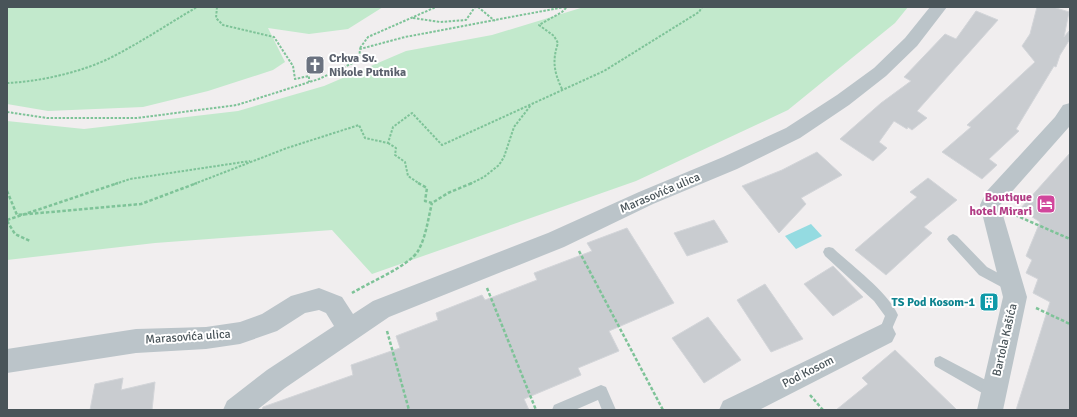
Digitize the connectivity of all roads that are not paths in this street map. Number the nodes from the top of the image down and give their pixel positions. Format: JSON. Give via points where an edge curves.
{"nodes":[{"id":1,"x":939,"y":7,"type":"edge"},
{"id":2,"x":1070,"y":110,"type":"edge"},
{"id":3,"x":953,"y":239,"type":"dead end"},
{"id":4,"x":829,"y":252,"type":"dead end"},
{"id":5,"x":1012,"y":286,"type":"junction"},
{"id":6,"x":349,"y":329,"type":"junction"},
{"id":7,"x":884,"y":334,"type":"joint"},
{"id":8,"x":7,"y":361,"type":"edge"},
{"id":9,"x":940,"y":362,"type":"dead end"},
{"id":10,"x":992,"y":401,"type":"edge"},
{"id":11,"x":236,"y":410,"type":"edge"},
{"id":12,"x":559,"y":410,"type":"edge"},
{"id":13,"x":609,"y":410,"type":"edge"},
{"id":14,"x":732,"y":410,"type":"edge"}],
"edges":[{"from":1,"to":6,"type":"street","name":"Marasovića ulica","via":[[911,42],[880,72],[793,133],[730,164],[569,233],[381,309]]},
{"from":2,"to":5,"type":"street","name":"Bartola Kašića","via":[[993,198],[990,205]]},
{"from":3,"to":5,"type":"lane","via":[[983,272]]},
{"from":4,"to":7,"type":"lane","via":[[878,297],[892,315]]},
{"from":5,"to":10,"type":"street","name":"Bartola Kašića","via":[[1015,297]]},
{"from":6,"to":8,"type":"street","name":"Marasovića ulica","via":[[334,305],[319,299],[299,304],[269,323],[240,333],[206,338],[136,341]]},
{"from":6,"to":11,"type":"street","name":"Marasovića ulica"},
{"from":7,"to":14,"type":"street","name":"Pod Kosom"},
{"from":9,"to":10,"type":"lane"},
{"from":12,"to":13,"type":"lane","via":[[601,392]]}]}
